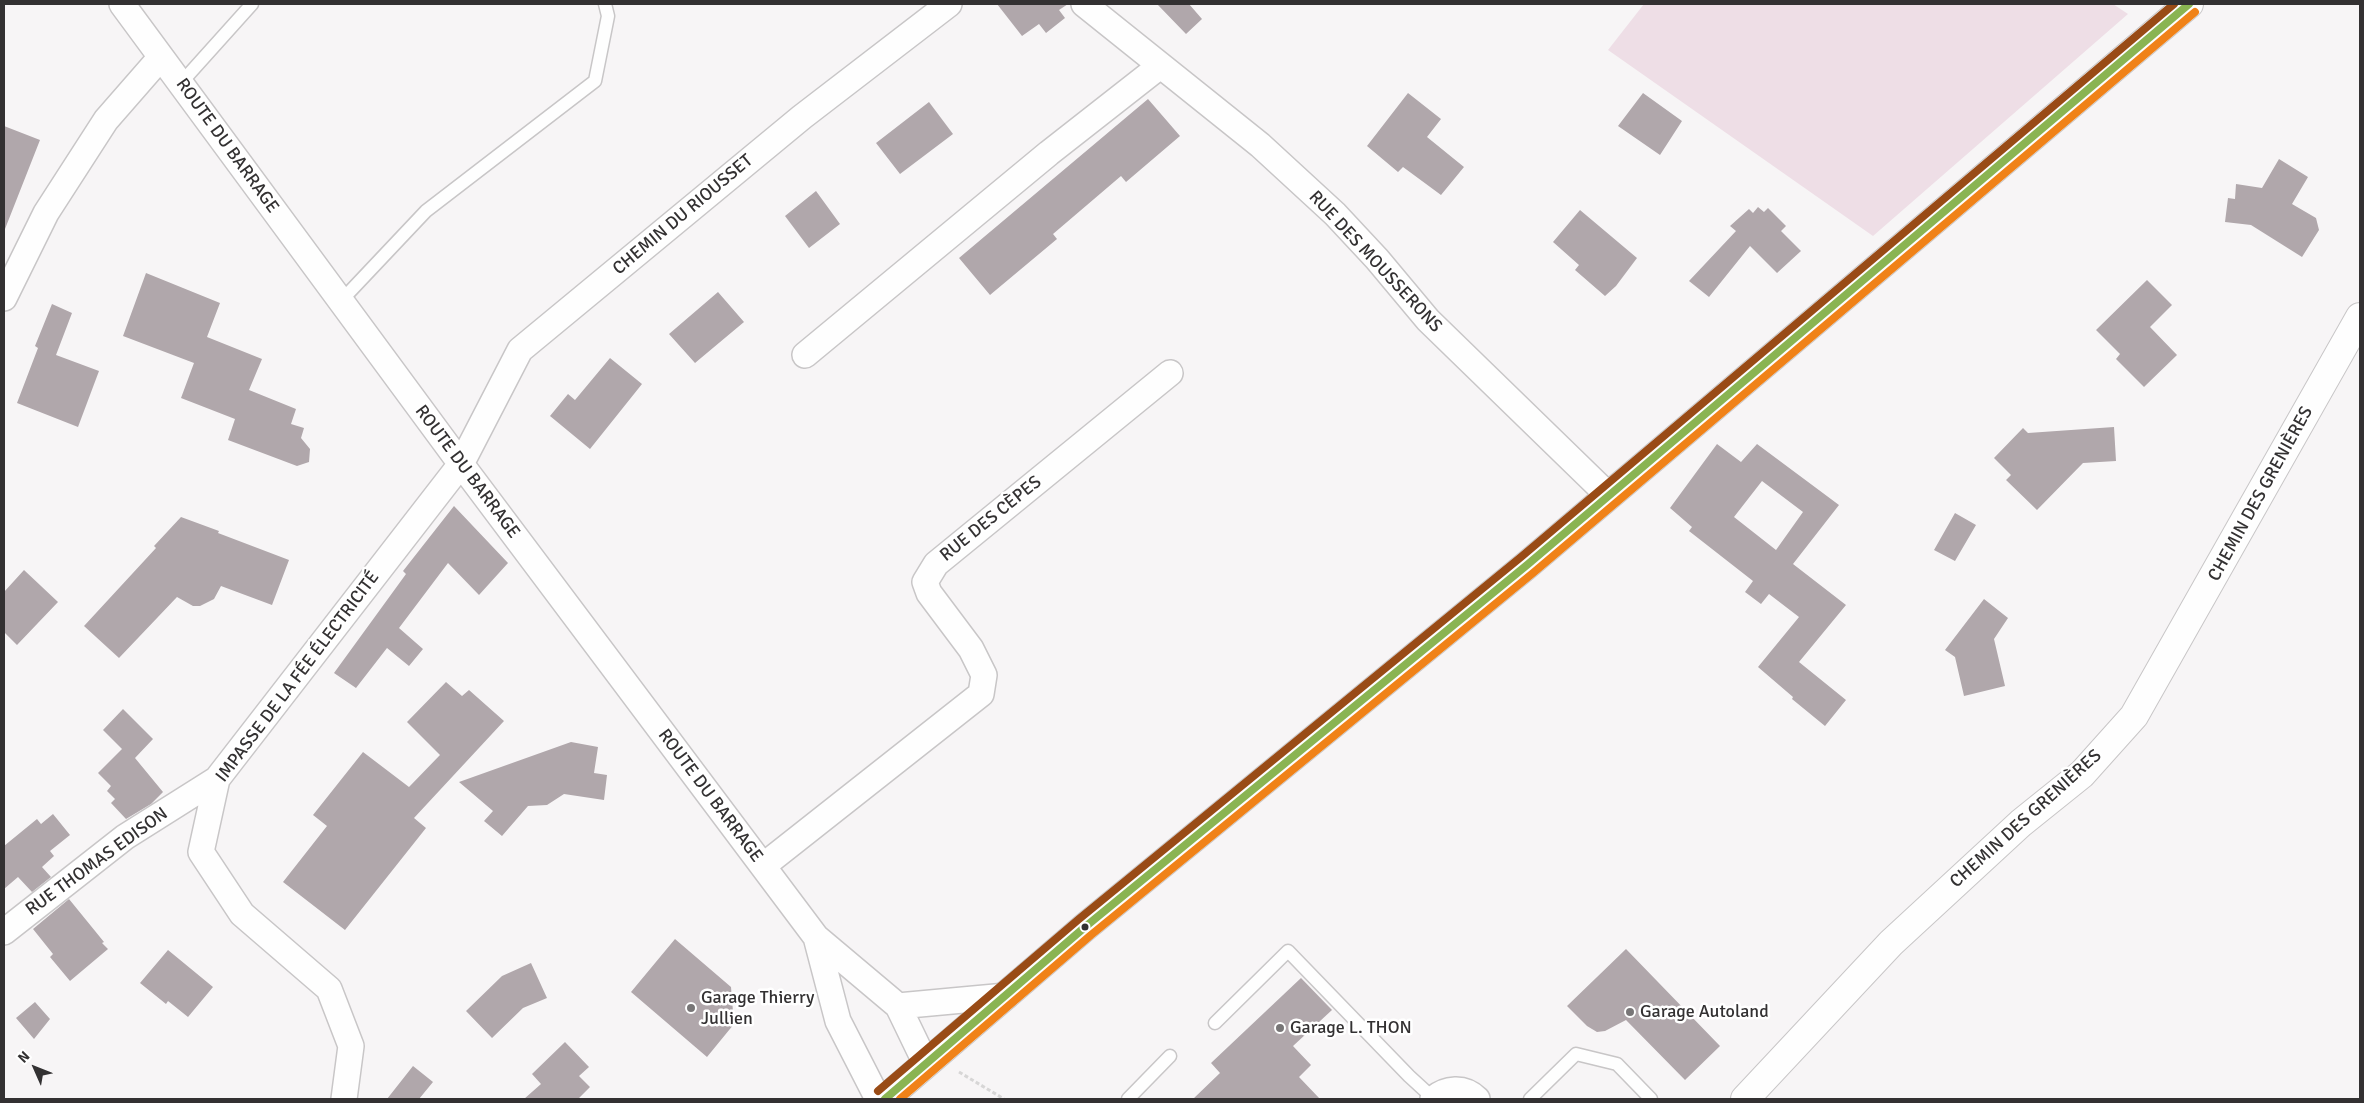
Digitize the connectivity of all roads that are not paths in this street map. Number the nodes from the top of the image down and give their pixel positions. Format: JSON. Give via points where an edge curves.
{"nodes":[{"id":1,"x":122,"y":4,"type":"edge"},
{"id":2,"x":252,"y":4,"type":"edge"},
{"id":3,"x":606,"y":4,"type":"edge"},
{"id":4,"x":950,"y":4,"type":"edge"},
{"id":5,"x":1084,"y":4,"type":"edge"},
{"id":6,"x":2189,"y":4,"type":"edge"},
{"id":7,"x":161,"y":57,"type":"junction"},
{"id":8,"x":1160,"y":66,"type":"junction"},
{"id":9,"x":181,"y":83,"type":"junction"},
{"id":10,"x":4,"y":298,"type":"edge"},
{"id":11,"x":340,"y":301,"type":"junction"},
{"id":12,"x":2360,"y":317,"type":"edge"},
{"id":13,"x":805,"y":355,"type":"dead end"},
{"id":14,"x":1170,"y":374,"type":"dead end"},
{"id":15,"x":461,"y":464,"type":"junction"},
{"id":16,"x":1608,"y":495,"type":"junction"},
{"id":17,"x":217,"y":779,"type":"junction"},
{"id":18,"x":763,"y":866,"type":"junction"},
{"id":19,"x":4,"y":932,"type":"edge"},
{"id":20,"x":816,"y":937,"type":"junction"},
{"id":21,"x":1006,"y":996,"type":"junction"},
{"id":22,"x":898,"y":1006,"type":"junction"},
{"id":23,"x":1215,"y":1023,"type":"dead end"},
{"id":24,"x":1170,"y":1056,"type":"dead end"},
{"id":25,"x":931,"y":1060,"type":"junction"},
{"id":26,"x":344,"y":1099,"type":"edge"},
{"id":27,"x":878,"y":1099,"type":"edge"},
{"id":28,"x":885,"y":1099,"type":"edge"},
{"id":29,"x":1128,"y":1099,"type":"edge"},
{"id":30,"x":1433,"y":1099,"type":"edge"},
{"id":31,"x":1477,"y":1099,"type":"edge"},
{"id":32,"x":1530,"y":1099,"type":"edge"},
{"id":33,"x":1651,"y":1099,"type":"edge"},
{"id":34,"x":1745,"y":1099,"type":"edge"}],
"edges":[{"from":1,"to":7,"type":"street","name":"ROUTE DU BARRAGE"},
{"from":2,"to":9,"type":"lane"},
{"from":3,"to":11,"type":"lane","via":[[608,16],[595,81],[426,210]]},
{"from":4,"to":15,"type":"street","name":"CHEMIN DU RIOUSSET","via":[[802,117],[520,350]]},
{"from":5,"to":8,"type":"street","name":"RUE DES MOUSSERONS"},
{"from":6,"to":16,"type":"main road"},
{"from":7,"to":9,"type":"street","name":"ROUTE DU BARRAGE"},
{"from":7,"to":10,"type":"street","via":[[106,120],[46,213]]},
{"from":8,"to":13,"type":"street","via":[[1049,153]]},
{"from":8,"to":16,"type":"street","name":"RUE DES MOUSSERONS","via":[[1260,145],[1335,214],[1428,320]]},
{"from":9,"to":11,"type":"street","name":"ROUTE DU BARRAGE"},
{"from":11,"to":15,"type":"street","name":"ROUTE DU BARRAGE"},
{"from":12,"to":34,"type":"main road","name":"CHEMIN DES GRENIÈRES","via":[[2134,716],[2082,774],[2021,823],[1890,943]]},
{"from":14,"to":18,"type":"street","name":"RUE DES CÈPES","via":[[936,564],[925,582],[929,593],[971,649],[984,675],[981,694]]},
{"from":15,"to":17,"type":"street","name":"IMPASSE DE LA FÉE ÉLECTRICITÉ"},
{"from":15,"to":18,"type":"street","name":"ROUTE DU BARRAGE"},
{"from":16,"to":21,"type":"main road"},
{"from":17,"to":19,"type":"street","name":"RUE THOMAS EDISON","via":[[125,837]]},
{"from":17,"to":26,"type":"street","name":"IMPASSE DE LA FÉE ÉLECTRICITÉ","via":[[201,852],[242,914],[329,989],[351,1046]]},
{"from":18,"to":20,"type":"street","name":"ROUTE DU BARRAGE"},
{"from":20,"to":22,"type":"street","name":"ROUTE DU BARRAGE"},
{"from":20,"to":27,"type":"street","name":"ROUTE DU BARRAGE","via":[[838,1021]]},
{"from":21,"to":22,"type":"street"},
{"from":21,"to":25,"type":"main road"},
{"from":22,"to":25,"type":"street","name":"ROUTE DU BARRAGE"},
{"from":23,"to":30,"type":"lane","via":[[1288,951]]},
{"from":24,"to":29,"type":"lane"},
{"from":25,"to":28,"type":"main road"},
{"from":30,"to":31,"type":"street","via":[[1447,1090],[1462,1090]]},
{"from":32,"to":33,"type":"lane","via":[[1576,1054],[1617,1064]]}]}
